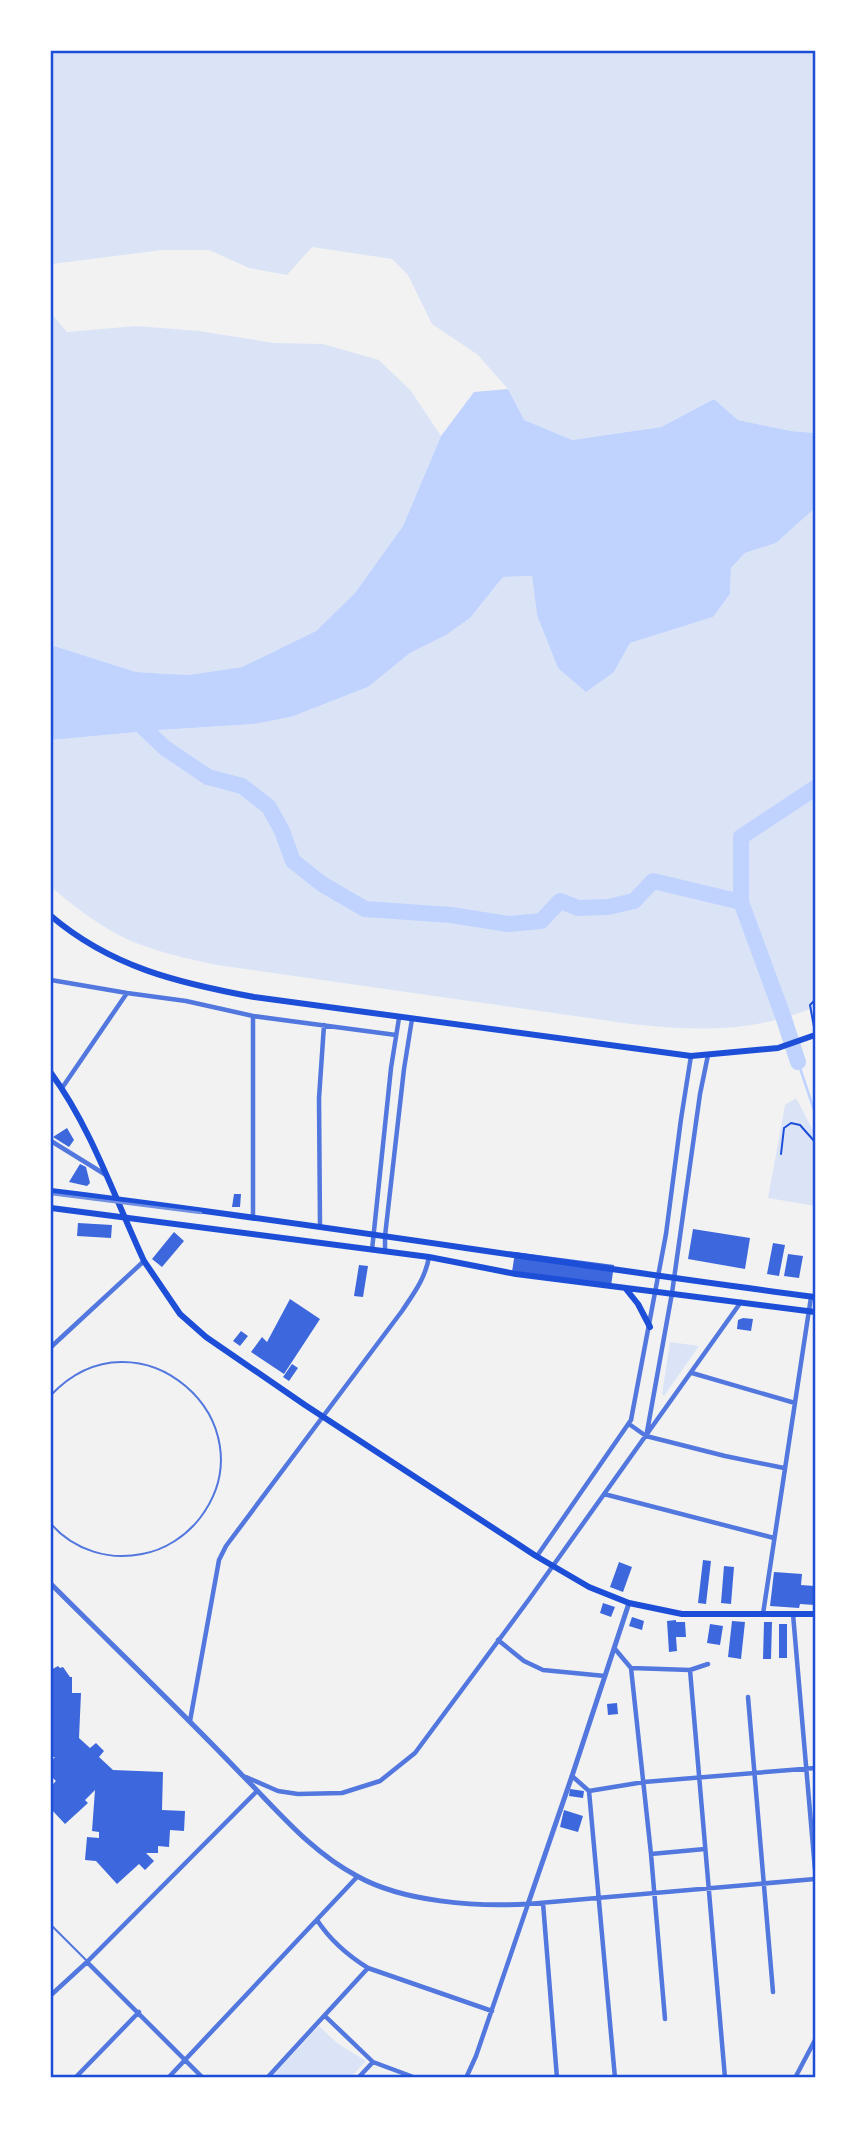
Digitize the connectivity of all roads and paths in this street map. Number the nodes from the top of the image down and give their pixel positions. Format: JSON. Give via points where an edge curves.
{"nodes":[{"id":1,"x":51,"y":916,"type":"edge"},
{"id":2,"x":51,"y":980,"type":"edge"},
{"id":3,"x":127,"y":993,"type":"junction"},
{"id":4,"x":815,"y":1000,"type":"edge"},
{"id":5,"x":253,"y":1016,"type":"junction"},
{"id":6,"x":399,"y":1018,"type":"junction"},
{"id":7,"x":412,"y":1020,"type":"junction"},
{"id":8,"x":324,"y":1025,"type":"junction"},
{"id":9,"x":396,"y":1035,"type":"junction"},
{"id":10,"x":815,"y":1035,"type":"edge"},
{"id":11,"x":708,"y":1055,"type":"junction"},
{"id":12,"x":691,"y":1056,"type":"junction"},
{"id":13,"x":51,"y":1073,"type":"edge"},
{"id":14,"x":62,"y":1088,"type":"junction"},
{"id":15,"x":51,"y":1141,"type":"edge"},
{"id":16,"x":815,"y":1142,"type":"edge"},
{"id":17,"x":781,"y":1154,"type":"dead end"},
{"id":18,"x":106,"y":1175,"type":"junction"},
{"id":19,"x":51,"y":1191,"type":"edge"},
{"id":20,"x":117,"y":1199,"type":"junction"},
{"id":21,"x":51,"y":1208,"type":"edge"},
{"id":22,"x":124,"y":1217,"type":"junction"},
{"id":23,"x":253,"y":1218,"type":"junction"},
{"id":24,"x":320,"y":1228,"type":"junction"},
{"id":25,"x":372,"y":1235,"type":"junction"},
{"id":26,"x":385,"y":1236,"type":"junction"},
{"id":27,"x":372,"y":1250,"type":"junction"},
{"id":28,"x":385,"y":1251,"type":"junction"},
{"id":29,"x":429,"y":1257,"type":"junction"},
{"id":30,"x":144,"y":1261,"type":"junction"},
{"id":31,"x":659,"y":1276,"type":"junction"},
{"id":32,"x":674,"y":1278,"type":"junction"},
{"id":33,"x":625,"y":1289,"type":"junction"},
{"id":34,"x":656,"y":1292,"type":"junction"},
{"id":35,"x":672,"y":1293,"type":"junction"},
{"id":36,"x":813,"y":1297,"type":"edge"},
{"id":37,"x":741,"y":1301,"type":"junction"},
{"id":38,"x":812,"y":1311,"type":"edge"},
{"id":39,"x":650,"y":1327,"type":"junction"},
{"id":40,"x":51,"y":1345,"type":"edge"},
{"id":41,"x":692,"y":1373,"type":"junction"},
{"id":42,"x":51,"y":1395,"type":"edge"},
{"id":43,"x":795,"y":1404,"type":"junction"},
{"id":44,"x":323,"y":1417,"type":"junction"},
{"id":45,"x":629,"y":1424,"type":"junction"},
{"id":46,"x":646,"y":1436,"type":"junction"},
{"id":47,"x":784,"y":1468,"type":"junction"},
{"id":48,"x":604,"y":1494,"type":"junction"},
{"id":49,"x":51,"y":1524,"type":"edge"},
{"id":50,"x":774,"y":1538,"type":"junction"},
{"id":51,"x":537,"y":1556,"type":"junction"},
{"id":52,"x":552,"y":1566,"type":"junction"},
{"id":53,"x":51,"y":1584,"type":"edge"},
{"id":54,"x":629,"y":1603,"type":"junction"},
{"id":55,"x":793,"y":1614,"type":"junction"},
{"id":56,"x":815,"y":1614,"type":"edge"},
{"id":57,"x":763,"y":1615,"type":"junction"},
{"id":58,"x":498,"y":1640,"type":"junction"},
{"id":59,"x":615,"y":1649,"type":"junction"},
{"id":60,"x":708,"y":1664,"type":"dead end"},
{"id":61,"x":631,"y":1668,"type":"junction"},
{"id":62,"x":690,"y":1670,"type":"junction"},
{"id":63,"x":605,"y":1675,"type":"junction"},
{"id":64,"x":748,"y":1697,"type":"dead end"},
{"id":65,"x":189,"y":1722,"type":"junction"},
{"id":66,"x":815,"y":1768,"type":"edge"},
{"id":67,"x":806,"y":1769,"type":"junction"},
{"id":68,"x":753,"y":1774,"type":"junction"},
{"id":69,"x":244,"y":1776,"type":"junction"},
{"id":70,"x":572,"y":1776,"type":"junction"},
{"id":71,"x":698,"y":1778,"type":"junction"},
{"id":72,"x":644,"y":1782,"type":"junction"},
{"id":73,"x":257,"y":1791,"type":"junction"},
{"id":74,"x":589,"y":1791,"type":"junction"},
{"id":75,"x":705,"y":1849,"type":"junction"},
{"id":76,"x":651,"y":1854,"type":"junction"},
{"id":77,"x":815,"y":1870,"type":"edge"},
{"id":78,"x":357,"y":1877,"type":"junction"},
{"id":79,"x":815,"y":1879,"type":"edge"},
{"id":80,"x":762,"y":1883,"type":"junction"},
{"id":81,"x":709,"y":1889,"type":"junction"},
{"id":82,"x":654,"y":1893,"type":"junction"},
{"id":83,"x":597,"y":1898,"type":"junction"},
{"id":84,"x":543,"y":1903,"type":"junction"},
{"id":85,"x":528,"y":1904,"type":"junction"},
{"id":86,"x":317,"y":1920,"type":"junction"},
{"id":87,"x":51,"y":1925,"type":"edge"},
{"id":88,"x":87,"y":1962,"type":"junction"},
{"id":89,"x":368,"y":1968,"type":"junction"},
{"id":90,"x":773,"y":1992,"type":"dead end"},
{"id":91,"x":51,"y":1995,"type":"edge"},
{"id":92,"x":492,"y":2011,"type":"junction"},
{"id":93,"x":139,"y":2012,"type":"junction"},
{"id":94,"x":325,"y":2016,"type":"junction"},
{"id":95,"x":664,"y":2019,"type":"dead end"},
{"id":96,"x":815,"y":2040,"type":"edge"},
{"id":97,"x":186,"y":2059,"type":"junction"},
{"id":98,"x":373,"y":2062,"type":"junction"},
{"id":99,"x":797,"y":2077,"type":"edge"},
{"id":100,"x":75,"y":2078,"type":"edge"},
{"id":101,"x":168,"y":2078,"type":"edge"},
{"id":102,"x":203,"y":2078,"type":"edge"},
{"id":103,"x":267,"y":2078,"type":"edge"},
{"id":104,"x":358,"y":2078,"type":"edge"},
{"id":105,"x":416,"y":2078,"type":"edge"},
{"id":106,"x":466,"y":2078,"type":"edge"},
{"id":107,"x":557,"y":2078,"type":"edge"},
{"id":108,"x":615,"y":2078,"type":"edge"},
{"id":109,"x":725,"y":2078,"type":"edge"}],
"edges":[{"from":1,"to":6,"type":"main road","via":[[112,957],[154,974],[232,993]]},
{"from":2,"to":3,"type":"street"},
{"from":3,"to":5,"type":"street"},
{"from":3,"to":14,"type":"street"},
{"from":4,"to":10,"type":"path","via":[[810,1005]]},
{"from":5,"to":8,"type":"street"},
{"from":5,"to":23,"type":"street"},
{"from":6,"to":7,"type":"main road"},
{"from":6,"to":9,"type":"street"},
{"from":7,"to":12,"type":"main road"},
{"from":7,"to":26,"type":"street"},
{"from":8,"to":9,"type":"street"},
{"from":8,"to":24,"type":"street","via":[[319,1098]]},
{"from":9,"to":25,"type":"street"},
{"from":10,"to":11,"type":"main road","via":[[778,1048]]},
{"from":11,"to":12,"type":"main road"},
{"from":11,"to":32,"type":"street"},
{"from":12,"to":31,"type":"street"},
{"from":13,"to":14,"type":"main road"},
{"from":14,"to":18,"type":"main road"},
{"from":15,"to":18,"type":"street"},
{"from":16,"to":17,"type":"path","via":[[800,1125],[791,1123],[784,1128]]},
{"from":18,"to":20,"type":"main road"},
{"from":19,"to":20,"type":"main road"},
{"from":20,"to":22,"type":"main road"},
{"from":20,"to":23,"type":"main road"},
{"from":21,"to":22,"type":"main road"},
{"from":22,"to":27,"type":"main road"},
{"from":22,"to":30,"type":"main road"},
{"from":23,"to":24,"type":"main road"},
{"from":24,"to":25,"type":"main road"},
{"from":25,"to":26,"type":"main road"},
{"from":25,"to":27,"type":"street"},
{"from":26,"to":28,"type":"street"},
{"from":26,"to":31,"type":"main road"},
{"from":27,"to":28,"type":"main road"},
{"from":28,"to":29,"type":"main road"},
{"from":29,"to":33,"type":"main road"},
{"from":29,"to":44,"type":"street","via":[[421,1283]]},
{"from":30,"to":40,"type":"street"},
{"from":30,"to":44,"type":"main road","via":[[180,1314],[206,1337]]},
{"from":31,"to":32,"type":"main road"},
{"from":31,"to":34,"type":"street"},
{"from":32,"to":35,"type":"street"},
{"from":32,"to":36,"type":"main road"},
{"from":33,"to":34,"type":"main road"},
{"from":33,"to":39,"type":"main road"},
{"from":34,"to":35,"type":"main road"},
{"from":34,"to":39,"type":"street"},
{"from":35,"to":37,"type":"main road"},
{"from":35,"to":46,"type":"street"},
{"from":36,"to":38,"type":"street"},
{"from":37,"to":38,"type":"main road"},
{"from":37,"to":41,"type":"street"},
{"from":38,"to":43,"type":"street"},
{"from":39,"to":45,"type":"street"},
{"from":41,"to":43,"type":"street"},
{"from":41,"to":46,"type":"street"},
{"from":42,"to":49,"type":"lane","via":[[87,1369],[116,1362],[149,1365],[181,1381],[195,1394],[215,1428],[220,1453],[216,1487],[202,1514],[184,1534],[163,1547],[133,1556],[102,1554],[75,1544]]},
{"from":43,"to":47,"type":"street"},
{"from":44,"to":51,"type":"main road"},
{"from":44,"to":65,"type":"street","via":[[219,1560]]},
{"from":45,"to":46,"type":"street"},
{"from":45,"to":51,"type":"street"},
{"from":46,"to":47,"type":"street"},
{"from":46,"to":48,"type":"street"},
{"from":47,"to":50,"type":"street"},
{"from":48,"to":50,"type":"street"},
{"from":48,"to":52,"type":"street"},
{"from":50,"to":57,"type":"street"},
{"from":51,"to":52,"type":"main road"},
{"from":52,"to":54,"type":"main road"},
{"from":52,"to":58,"type":"street"},
{"from":53,"to":65,"type":"street"},
{"from":54,"to":57,"type":"main road","via":[[682,1614]]},
{"from":54,"to":59,"type":"street"},
{"from":55,"to":56,"type":"main road"},
{"from":55,"to":57,"type":"main road"},
{"from":55,"to":67,"type":"street"},
{"from":58,"to":63,"type":"street","via":[[543,1670]]},
{"from":58,"to":69,"type":"street","via":[[415,1753],[380,1781],[342,1793],[298,1794]]},
{"from":59,"to":61,"type":"street"},
{"from":59,"to":63,"type":"street"},
{"from":60,"to":62,"type":"street"},
{"from":61,"to":62,"type":"street"},
{"from":61,"to":72,"type":"street"},
{"from":62,"to":71,"type":"street"},
{"from":63,"to":70,"type":"street"},
{"from":64,"to":68,"type":"street"},
{"from":65,"to":69,"type":"street"},
{"from":66,"to":67,"type":"street"},
{"from":67,"to":68,"type":"street"},
{"from":67,"to":77,"type":"street"},
{"from":68,"to":71,"type":"street"},
{"from":68,"to":80,"type":"street"},
{"from":69,"to":73,"type":"street"},
{"from":70,"to":74,"type":"street"},
{"from":70,"to":85,"type":"street"},
{"from":71,"to":72,"type":"street"},
{"from":71,"to":75,"type":"street"},
{"from":72,"to":74,"type":"street"},
{"from":72,"to":76,"type":"street"},
{"from":73,"to":78,"type":"street","via":[[304,1840]]},
{"from":73,"to":88,"type":"street"},
{"from":74,"to":83,"type":"street"},
{"from":75,"to":76,"type":"street"},
{"from":75,"to":81,"type":"street"},
{"from":76,"to":82,"type":"street"},
{"from":78,"to":85,"type":"street","via":[[438,1901]]},
{"from":78,"to":86,"type":"street"},
{"from":79,"to":80,"type":"street"},
{"from":80,"to":81,"type":"street"},
{"from":80,"to":90,"type":"street"},
{"from":81,"to":82,"type":"street"},
{"from":81,"to":109,"type":"street"},
{"from":82,"to":83,"type":"street"},
{"from":82,"to":95,"type":"street"},
{"from":83,"to":84,"type":"street"},
{"from":83,"to":108,"type":"street"},
{"from":84,"to":85,"type":"street"},
{"from":84,"to":107,"type":"street"},
{"from":85,"to":92,"type":"street"},
{"from":86,"to":89,"type":"street","via":[[327,1935]]},
{"from":86,"to":97,"type":"street"},
{"from":87,"to":88,"type":"lane"},
{"from":88,"to":91,"type":"street"},
{"from":88,"to":93,"type":"street"},
{"from":89,"to":92,"type":"street"},
{"from":89,"to":94,"type":"street"},
{"from":92,"to":106,"type":"street"},
{"from":93,"to":97,"type":"street"},
{"from":93,"to":100,"type":"street"},
{"from":94,"to":98,"type":"street"},
{"from":94,"to":103,"type":"street"},
{"from":96,"to":99,"type":"street"},
{"from":97,"to":101,"type":"street"},
{"from":97,"to":102,"type":"street"},
{"from":98,"to":104,"type":"street"},
{"from":98,"to":105,"type":"street"}]}
